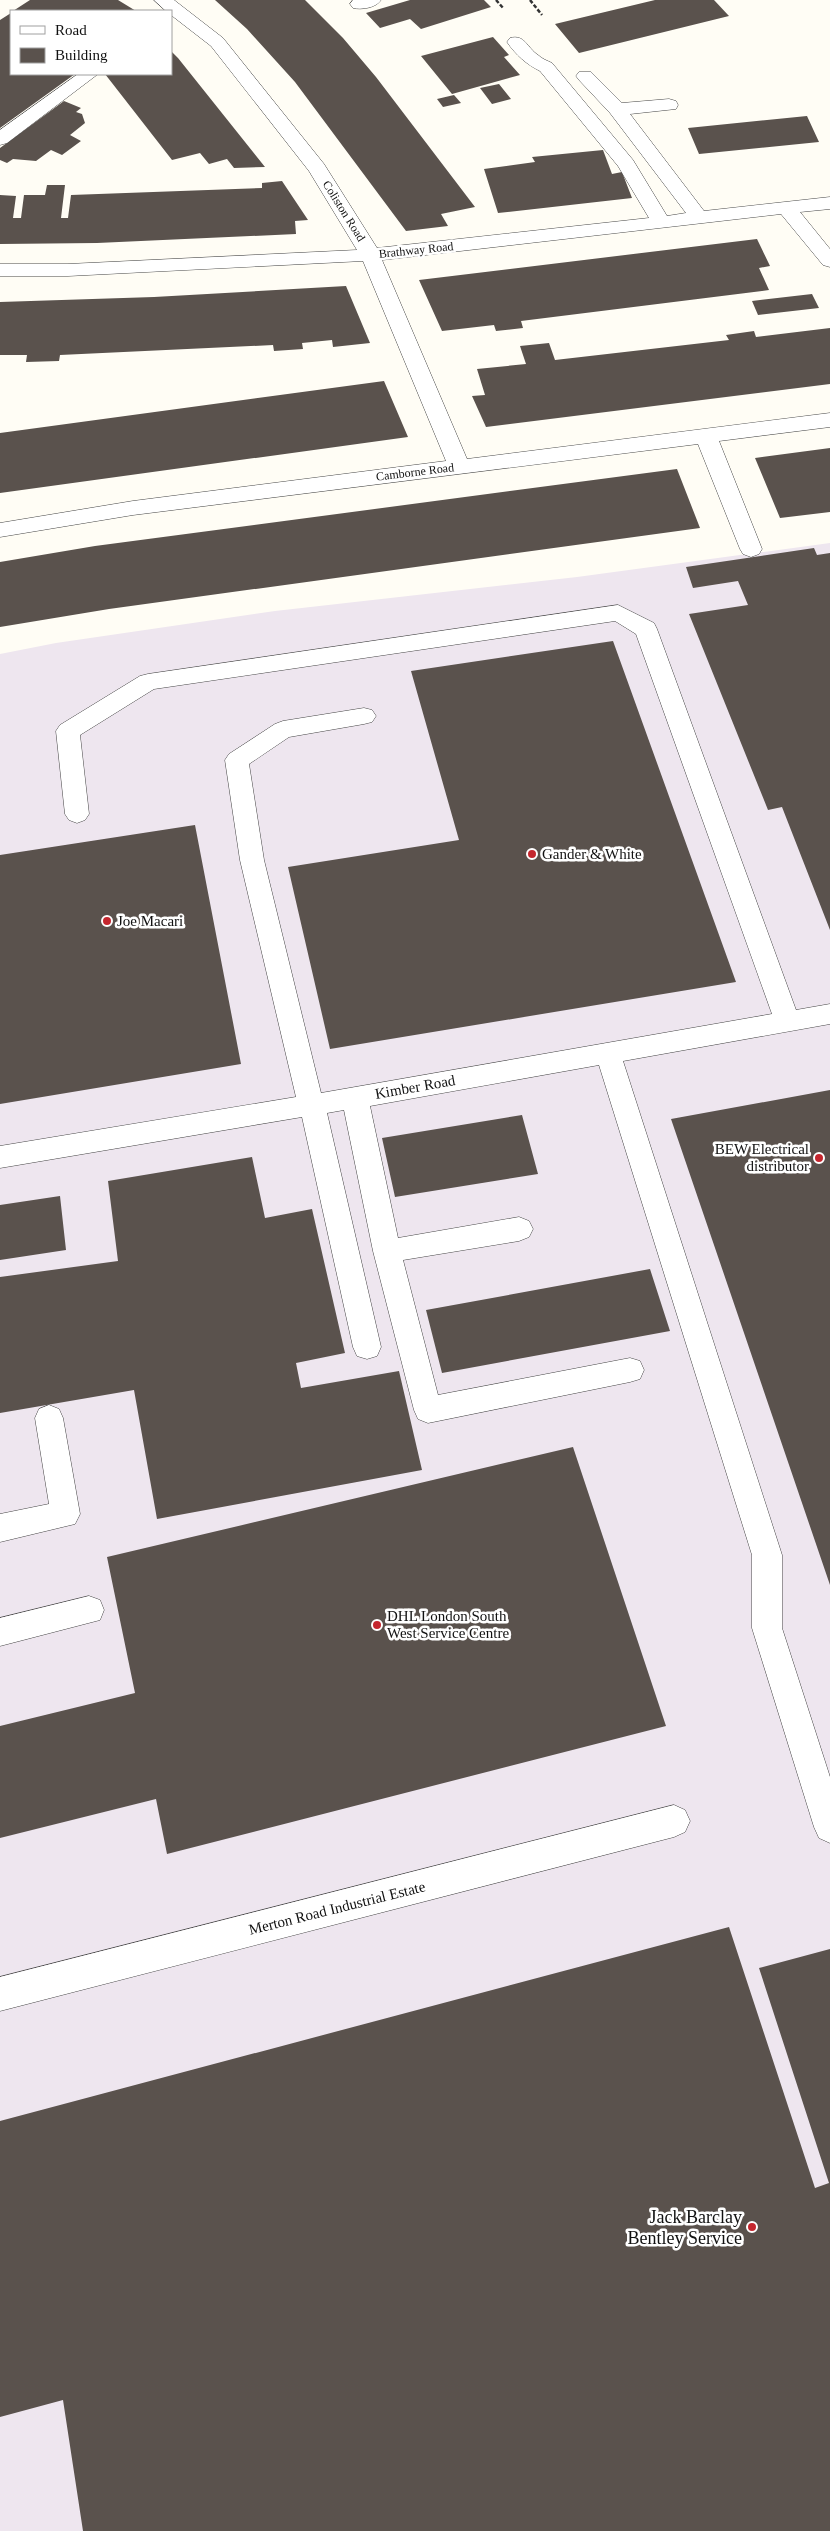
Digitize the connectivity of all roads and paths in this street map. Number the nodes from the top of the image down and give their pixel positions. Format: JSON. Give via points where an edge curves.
{"nodes":[{"id":1,"x":496,"y":0,"type":"edge"},
{"id":2,"x":169,"y":7,"type":"edge"},
{"id":3,"x":504,"y":9,"type":"dead end"},
{"id":4,"x":516,"y":42,"type":"dead end"},
{"id":5,"x":88,"y":75,"type":"edge"},
{"id":6,"x":585,"y":76,"type":"dead end"},
{"id":7,"x":669,"y":104,"type":"dead end"},
{"id":8,"x":618,"y":110,"type":"junction"},
{"id":9,"x":0,"y":140,"type":"edge"},
{"id":10,"x":830,"y":204,"type":"edge"},
{"id":11,"x":788,"y":209,"type":"junction"},
{"id":12,"x":700,"y":219,"type":"junction"},
{"id":13,"x":662,"y":223,"type":"junction"},
{"id":14,"x":370,"y":256,"type":"junction"},
{"id":15,"x":830,"y":261,"type":"edge"},
{"id":16,"x":0,"y":270,"type":"edge"},
{"id":17,"x":830,"y":420,"type":"edge"},
{"id":18,"x":706,"y":436,"type":"junction"},
{"id":19,"x":458,"y":466,"type":"junction"},
{"id":20,"x":0,"y":530,"type":"edge"},
{"id":21,"x":751,"y":549,"type":"dead end"},
{"id":22,"x":364,"y":716,"type":"dead end"},
{"id":23,"x":77,"y":814,"type":"dead end"},
{"id":24,"x":830,"y":1014,"type":"edge"},
{"id":25,"x":788,"y":1022,"type":"junction"},
{"id":26,"x":608,"y":1054,"type":"junction"},
{"id":27,"x":355,"y":1098,"type":"junction"},
{"id":28,"x":312,"y":1105,"type":"junction"},
{"id":29,"x":0,"y":1157,"type":"edge"},
{"id":30,"x":519,"y":1229,"type":"dead end"},
{"id":31,"x":386,"y":1252,"type":"junction"},
{"id":32,"x":367,"y":1347,"type":"dead end"},
{"id":33,"x":630,"y":1370,"type":"dead end"},
{"id":34,"x":49,"y":1418,"type":"dead end"},
{"id":35,"x":0,"y":1528,"type":"edge"},
{"id":36,"x":89,"y":1610,"type":"dead end"},
{"id":37,"x":0,"y":1632,"type":"edge"},
{"id":38,"x":674,"y":1822,"type":"dead end"},
{"id":39,"x":830,"y":1827,"type":"edge"},
{"id":40,"x":0,"y":1994,"type":"edge"}],
"edges":[{"from":1,"to":3,"type":"path"},
{"from":2,"to":14,"type":"street","name":"Coliston Road","via":[[217,42],[317,168]]},
{"from":4,"to":13,"type":"street","via":[[531,59],[546,67],[626,164]]},
{"from":5,"to":9,"type":"street"},
{"from":6,"to":8,"type":"street"},
{"from":7,"to":8,"type":"street"},
{"from":8,"to":12,"type":"street"},
{"from":10,"to":11,"type":"street","name":"Brathway Road"},
{"from":11,"to":12,"type":"street","name":"Brathway Road"},
{"from":11,"to":15,"type":"street","via":[[795,222]]},
{"from":12,"to":13,"type":"street","name":"Brathway Road"},
{"from":13,"to":14,"type":"street","name":"Brathway Road"},
{"from":14,"to":16,"type":"street","name":"Brathway Road","via":[[68,270]]},
{"from":14,"to":19,"type":"street","name":"Coliston Road"},
{"from":17,"to":18,"type":"street","name":"Camborne Road"},
{"from":18,"to":19,"type":"street","name":"Camborne Road"},
{"from":18,"to":21,"type":"street"},
{"from":19,"to":20,"type":"street","name":"Camborne Road","via":[[133,508]]},
{"from":22,"to":28,"type":"street","via":[[283,730],[237,760],[252,860]]},
{"from":23,"to":25,"type":"street","via":[[68,731],[148,682],[618,613],[646,629]]},
{"from":24,"to":25,"type":"street","name":"Kimber Road"},
{"from":25,"to":26,"type":"street","name":"Kimber Road"},
{"from":26,"to":27,"type":"street","name":"Kimber Road"},
{"from":26,"to":39,"type":"street","via":[[767,1554],[767,1628]]},
{"from":27,"to":28,"type":"street","name":"Kimber Road"},
{"from":27,"to":31,"type":"street"},
{"from":28,"to":29,"type":"street","name":"Kimber Road"},
{"from":28,"to":32,"type":"street"},
{"from":30,"to":31,"type":"street"},
{"from":31,"to":33,"type":"street","via":[[428,1410]]},
{"from":34,"to":35,"type":"street","via":[[65,1514]]},
{"from":36,"to":37,"type":"street"},
{"from":38,"to":40,"type":"street","name":"Merton Road Industrial Estate"}]}
